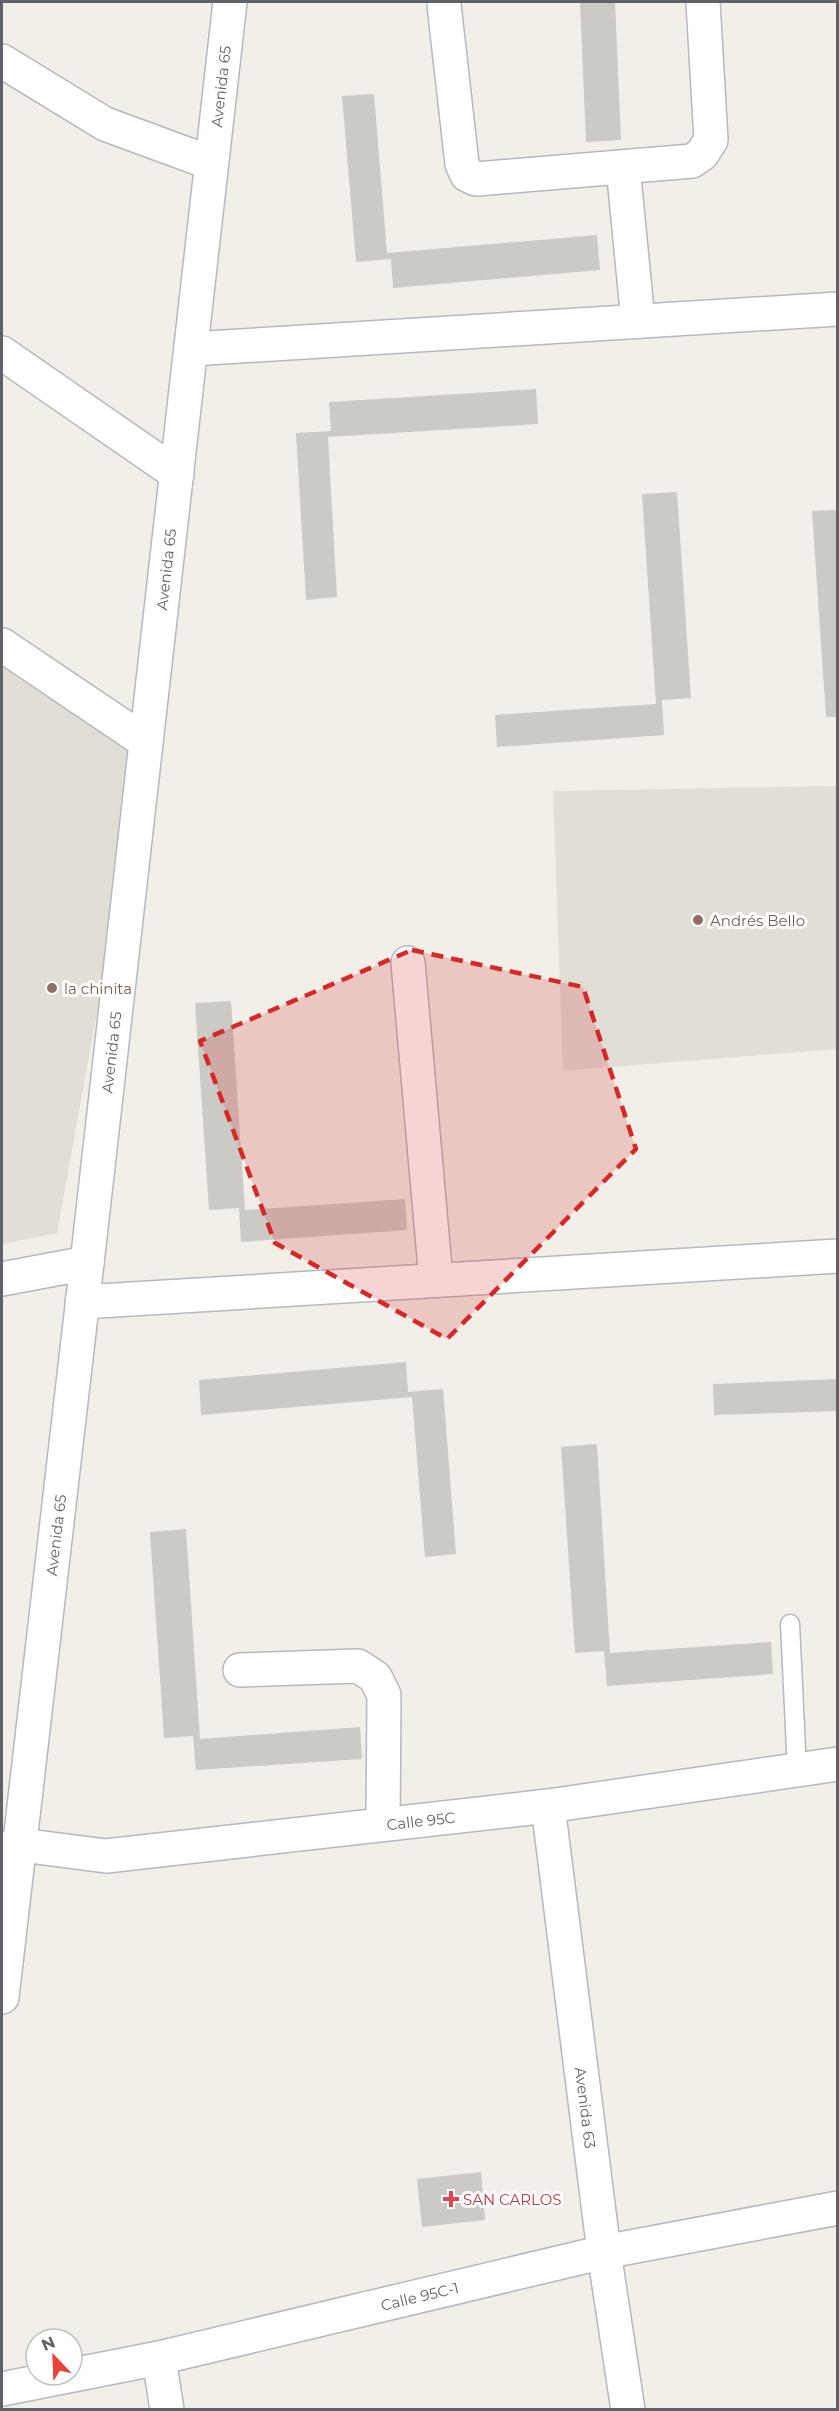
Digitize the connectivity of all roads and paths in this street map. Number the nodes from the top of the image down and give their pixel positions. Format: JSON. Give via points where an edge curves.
{"nodes":[{"id":1,"x":230,"y":2,"type":"edge"},
{"id":2,"x":704,"y":2,"type":"edge"},
{"id":3,"x":444,"y":5,"type":"dead end"},
{"id":4,"x":2,"y":61,"type":"edge"},
{"id":5,"x":211,"y":163,"type":"junction"},
{"id":6,"x":623,"y":167,"type":"junction"},
{"id":7,"x":837,"y":309,"type":"edge"},
{"id":8,"x":638,"y":321,"type":"junction"},
{"id":9,"x":190,"y":349,"type":"junction"},
{"id":10,"x":2,"y":353,"type":"edge"},
{"id":11,"x":177,"y":474,"type":"junction"},
{"id":12,"x":2,"y":645,"type":"edge"},
{"id":13,"x":146,"y":742,"type":"junction"},
{"id":14,"x":408,"y":963,"type":"dead end"},
{"id":15,"x":837,"y":1256,"type":"edge"},
{"id":16,"x":87,"y":1263,"type":"junction"},
{"id":17,"x":2,"y":1279,"type":"edge"},
{"id":18,"x":436,"y":1280,"type":"junction"},
{"id":19,"x":82,"y":1302,"type":"junction"},
{"id":20,"x":790,"y":1624,"type":"dead end"},
{"id":21,"x":240,"y":1670,"type":"dead end"},
{"id":22,"x":837,"y":1764,"type":"edge"},
{"id":23,"x":797,"y":1770,"type":"junction"},
{"id":24,"x":548,"y":1806,"type":"junction"},
{"id":25,"x":383,"y":1824,"type":"junction"},
{"id":26,"x":11,"y":1847,"type":"edge"},
{"id":27,"x":2,"y":1997,"type":"edge"},
{"id":28,"x":837,"y":2208,"type":"edge"},
{"id":29,"x":604,"y":2252,"type":"junction"},
{"id":30,"x":159,"y":2358,"type":"junction"},
{"id":31,"x":2,"y":2389,"type":"edge"},
{"id":32,"x":167,"y":2409,"type":"edge"},
{"id":33,"x":628,"y":2409,"type":"edge"}],
"edges":[{"from":1,"to":5,"type":"street","name":"Avenida 65"},
{"from":2,"to":6,"type":"street","via":[[711,140],[692,161]]},
{"from":3,"to":6,"type":"street","via":[[466,175],[476,179]]},
{"from":4,"to":5,"type":"street","via":[[105,124]]},
{"from":5,"to":9,"type":"street","name":"Avenida 65"},
{"from":6,"to":8,"type":"street"},
{"from":7,"to":8,"type":"street"},
{"from":8,"to":9,"type":"street"},
{"from":9,"to":11,"type":"street","name":"Avenida 65"},
{"from":10,"to":11,"type":"street"},
{"from":11,"to":13,"type":"street","name":"Avenida 65"},
{"from":12,"to":13,"type":"street"},
{"from":13,"to":16,"type":"street","name":"Avenida 65"},
{"from":14,"to":18,"type":"street"},
{"from":15,"to":18,"type":"street"},
{"from":16,"to":17,"type":"street"},
{"from":16,"to":19,"type":"street","name":"Avenida 65"},
{"from":18,"to":19,"type":"street"},
{"from":19,"to":26,"type":"street","name":"Avenida 65"},
{"from":20,"to":23,"type":"lane"},
{"from":21,"to":25,"type":"street","via":[[358,1666],[375,1677],[384,1695]]},
{"from":22,"to":23,"type":"street","name":"Calle 95C"},
{"from":23,"to":24,"type":"street","name":"Calle 95C"},
{"from":24,"to":25,"type":"street","name":"Calle 95C"},
{"from":24,"to":29,"type":"street","name":"Avenida 63"},
{"from":25,"to":26,"type":"street","name":"Calle 95C","via":[[106,1856]]},
{"from":26,"to":27,"type":"street","name":"Avenida 65"},
{"from":28,"to":29,"type":"street","name":"Calle 95C-1"},
{"from":29,"to":30,"type":"street","name":"Calle 95C-1"},
{"from":29,"to":33,"type":"street","name":"Avenida 63"},
{"from":30,"to":31,"type":"street","name":"Calle 95C-1"},
{"from":30,"to":32,"type":"street"}]}
